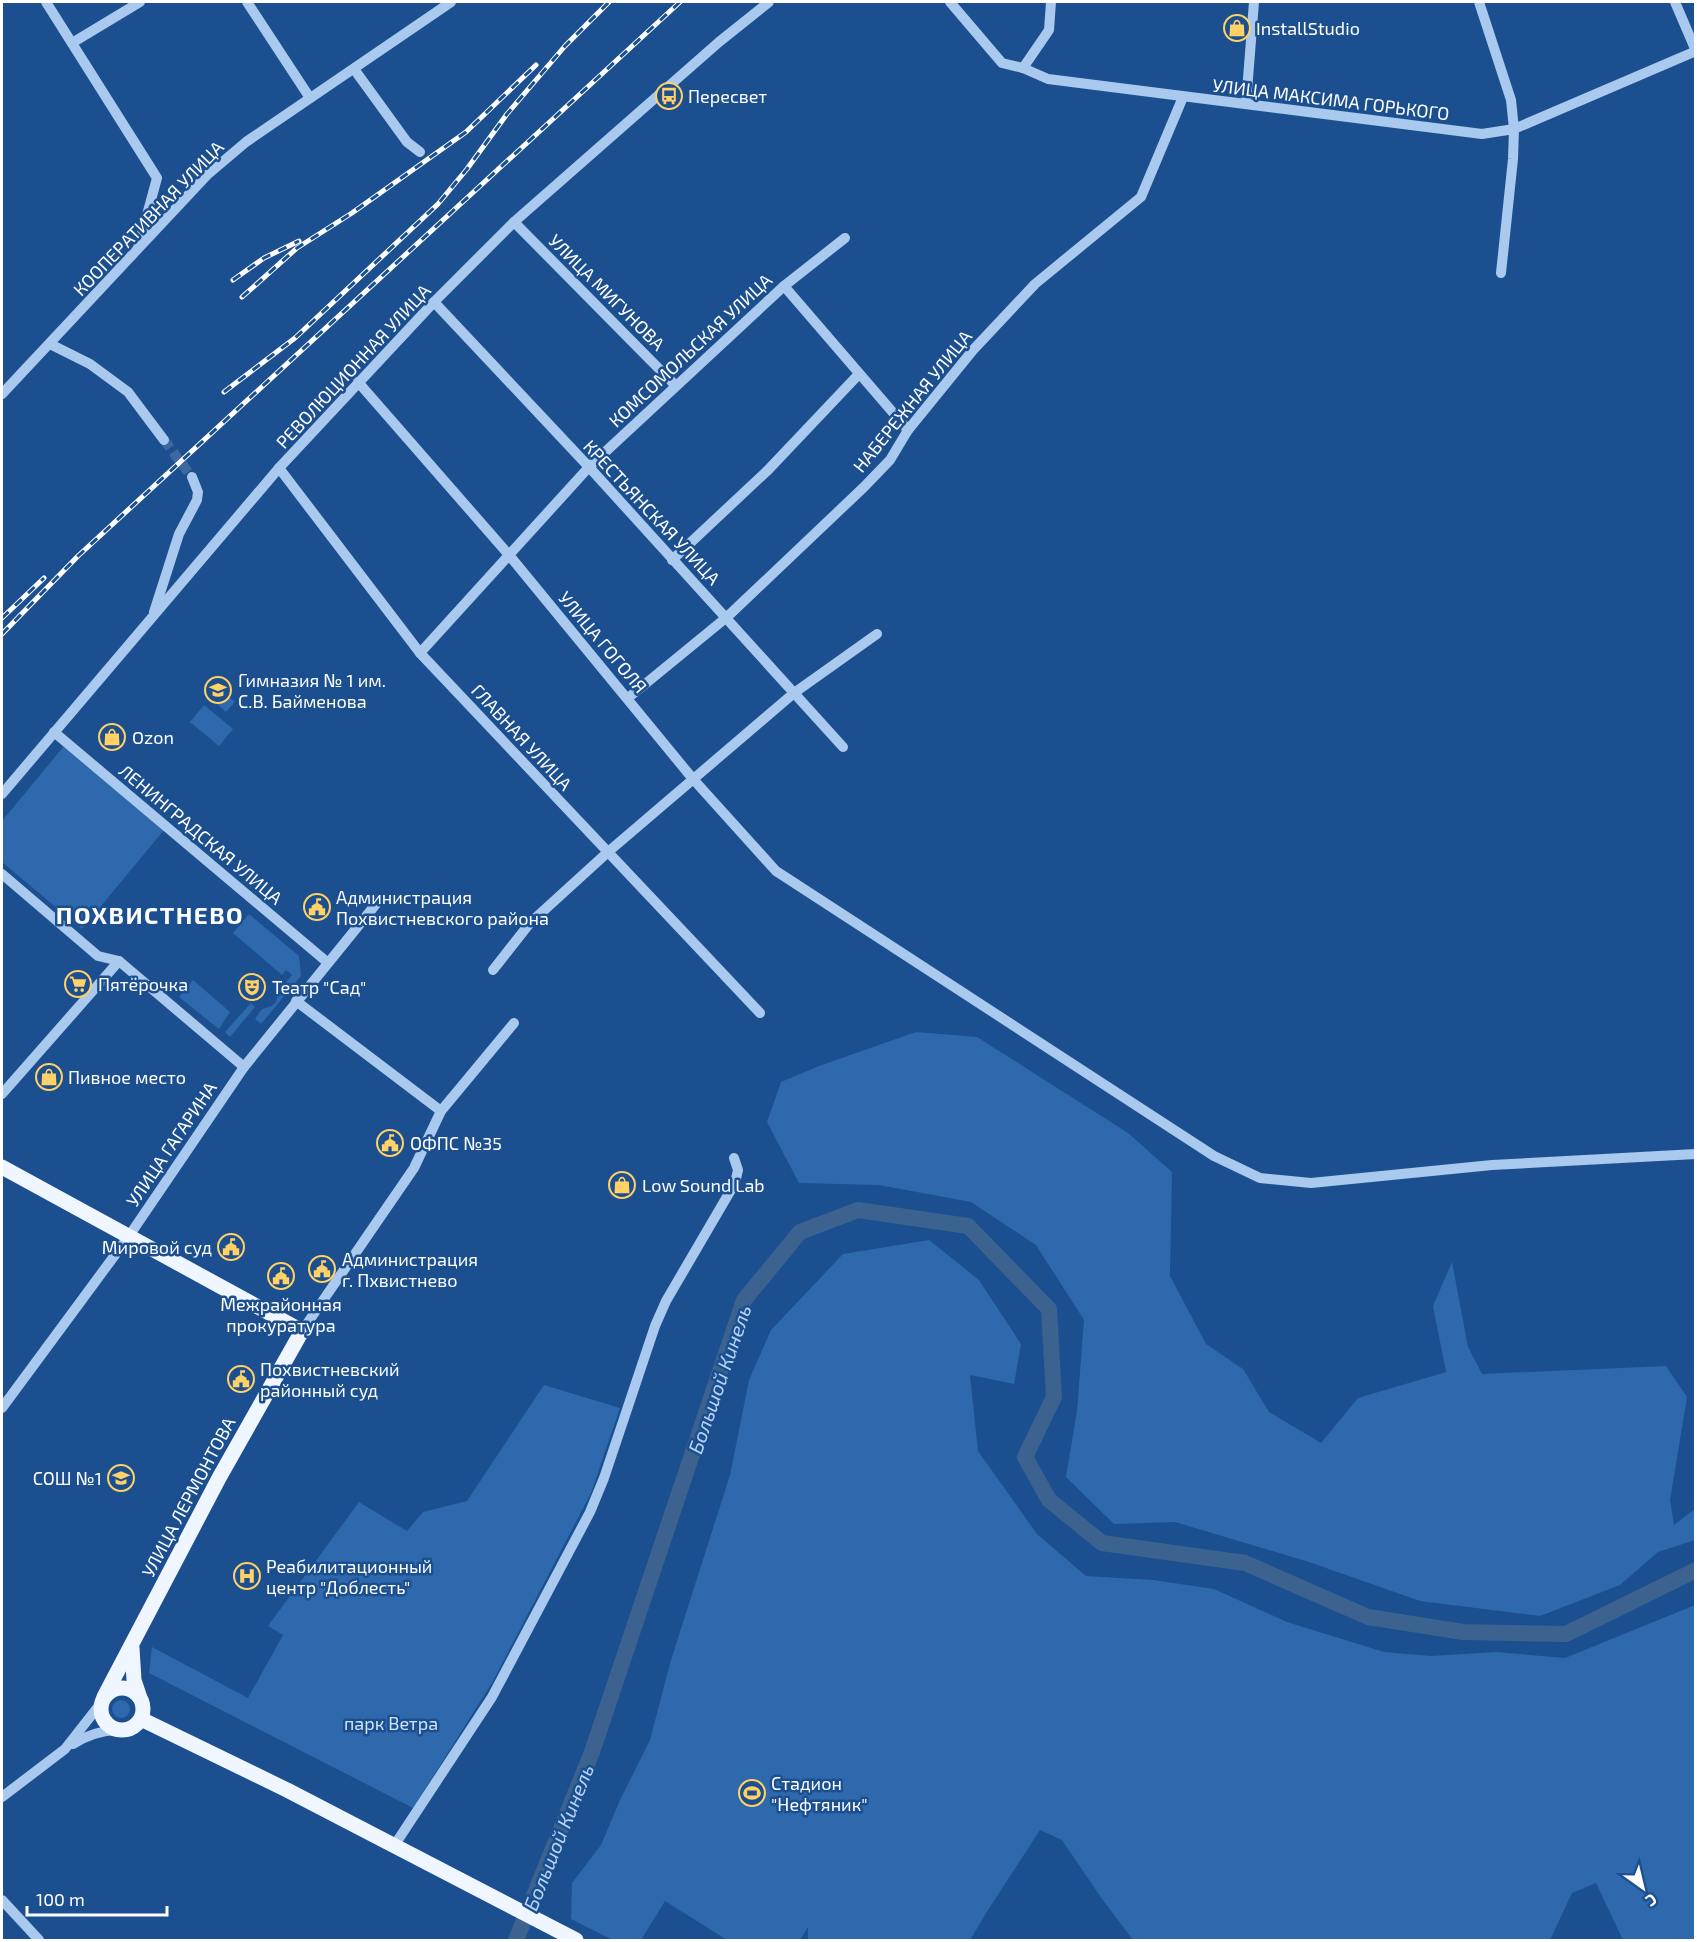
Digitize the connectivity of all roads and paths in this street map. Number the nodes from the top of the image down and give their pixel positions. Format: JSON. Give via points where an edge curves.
{"nodes":[{"id":1,"x":46,"y":2,"type":"edge"},
{"id":2,"x":140,"y":2,"type":"edge"},
{"id":3,"x":247,"y":2,"type":"edge"},
{"id":4,"x":451,"y":2,"type":"edge"},
{"id":5,"x":769,"y":2,"type":"edge"},
{"id":6,"x":950,"y":2,"type":"edge"},
{"id":7,"x":1052,"y":2,"type":"edge"},
{"id":8,"x":1254,"y":2,"type":"edge"},
{"id":9,"x":1479,"y":2,"type":"edge"},
{"id":10,"x":1675,"y":2,"type":"edge"},
{"id":11,"x":72,"y":43,"type":"junction"},
{"id":12,"x":1695,"y":51,"type":"edge"},
{"id":13,"x":1023,"y":68,"type":"junction"},
{"id":14,"x":354,"y":69,"type":"junction"},
{"id":15,"x":1183,"y":97,"type":"junction"},
{"id":16,"x":310,"y":98,"type":"junction"},
{"id":17,"x":1246,"y":104,"type":"junction"},
{"id":18,"x":1514,"y":129,"type":"junction"},
{"id":19,"x":420,"y":152,"type":"dead end"},
{"id":20,"x":514,"y":222,"type":"junction"},
{"id":21,"x":845,"y":238,"type":"dead end"},
{"id":22,"x":138,"y":250,"type":"junction"},
{"id":23,"x":1501,"y":273,"type":"dead end"},
{"id":24,"x":784,"y":286,"type":"junction"},
{"id":25,"x":434,"y":302,"type":"junction"},
{"id":26,"x":50,"y":344,"type":"junction"},
{"id":27,"x":859,"y":374,"type":"junction"},
{"id":28,"x":358,"y":382,"type":"junction"},
{"id":29,"x":675,"y":385,"type":"junction"},
{"id":30,"x":2,"y":394,"type":"edge"},
{"id":31,"x":908,"y":430,"type":"junction"},
{"id":32,"x":164,"y":440,"type":"tunnel mouth"},
{"id":33,"x":589,"y":467,"type":"junction"},
{"id":34,"x":279,"y":468,"type":"junction"},
{"id":35,"x":192,"y":477,"type":"tunnel mouth"},
{"id":36,"x":509,"y":555,"type":"junction"},
{"id":37,"x":672,"y":560,"type":"junction"},
{"id":38,"x":727,"y":617,"type":"junction"},
{"id":39,"x":152,"y":618,"type":"junction"},
{"id":40,"x":877,"y":634,"type":"dead end"},
{"id":41,"x":420,"y":653,"type":"junction"},
{"id":42,"x":794,"y":693,"type":"junction"},
{"id":43,"x":628,"y":698,"type":"junction"},
{"id":44,"x":54,"y":732,"type":"junction"},
{"id":45,"x":843,"y":747,"type":"dead end"},
{"id":46,"x":693,"y":779,"type":"junction"},
{"id":47,"x":2,"y":794,"type":"edge"},
{"id":48,"x":608,"y":852,"type":"junction"},
{"id":49,"x":2,"y":874,"type":"edge"},
{"id":50,"x":376,"y":904,"type":"dead end"},
{"id":51,"x":119,"y":962,"type":"junction"},
{"id":52,"x":327,"y":962,"type":"junction"},
{"id":53,"x":493,"y":970,"type":"dead end"},
{"id":54,"x":296,"y":1001,"type":"junction"},
{"id":55,"x":760,"y":1013,"type":"dead end"},
{"id":56,"x":514,"y":1023,"type":"dead end"},
{"id":57,"x":244,"y":1067,"type":"junction"},
{"id":58,"x":2,"y":1094,"type":"edge"},
{"id":59,"x":441,"y":1111,"type":"junction"},
{"id":60,"x":1695,"y":1154,"type":"edge"},
{"id":61,"x":734,"y":1158,"type":"dead end"},
{"id":62,"x":2,"y":1167,"type":"edge"},
{"id":63,"x":129,"y":1236,"type":"junction"},
{"id":64,"x":302,"y":1331,"type":"junction"},
{"id":65,"x":2,"y":1408,"type":"edge"},
{"id":66,"x":132,"y":1645,"type":"junction"},
{"id":67,"x":140,"y":1698,"type":"junction"},
{"id":68,"x":103,"y":1700,"type":"junction"},
{"id":69,"x":141,"y":1719,"type":"junction"},
{"id":70,"x":116,"y":1730,"type":"junction"},
{"id":71,"x":65,"y":1749,"type":"junction"},
{"id":72,"x":2,"y":1797,"type":"edge"},
{"id":73,"x":394,"y":1846,"type":"junction"},
{"id":74,"x":2,"y":1900,"type":"edge"},
{"id":75,"x":39,"y":1941,"type":"edge"},
{"id":76,"x":576,"y":1941,"type":"edge"}],
"edges":[{"from":1,"to":11,"type":"street"},
{"from":2,"to":11,"type":"street"},
{"from":3,"to":16,"type":"street"},
{"from":4,"to":14,"type":"street","name":"КООПЕРАТИВНАЯ УЛИЦА"},
{"from":5,"to":20,"type":"street","name":"РЕВОЛЮЦИОННАЯ УЛИЦА","via":[[718,42]]},
{"from":6,"to":13,"type":"street","name":"УЛИЦА МАКСИМА ГОРЬКОГО","via":[[1002,63]]},
{"from":7,"to":13,"type":"street","via":[[1049,30]]},
{"from":8,"to":17,"type":"street"},
{"from":9,"to":18,"type":"street","via":[[1511,100]]},
{"from":10,"to":12,"type":"street"},
{"from":11,"to":22,"type":"street","via":[[158,178]]},
{"from":12,"to":18,"type":"street","name":"УЛИЦА МАКСИМА ГОРЬКОГО"},
{"from":13,"to":15,"type":"street","name":"УЛИЦА МАКСИМА ГОРЬКОГО","via":[[1048,79]]},
{"from":14,"to":16,"type":"street","name":"КООПЕРАТИВНАЯ УЛИЦА"},
{"from":14,"to":19,"type":"street","via":[[407,142]]},
{"from":15,"to":17,"type":"street","name":"УЛИЦА МАКСИМА ГОРЬКОГО"},
{"from":15,"to":31,"type":"street","name":"НАБЕРЕЖНАЯ УЛИЦА","via":[[1141,197],[1035,284]]},
{"from":16,"to":22,"type":"street","name":"КООПЕРАТИВНАЯ УЛИЦА","via":[[246,142],[207,175]]},
{"from":17,"to":18,"type":"street","name":"УЛИЦА МАКСИМА ГОРЬКОГО","via":[[1482,134]]},
{"from":18,"to":23,"type":"street"},
{"from":20,"to":25,"type":"street","name":"РЕВОЛЮЦИОННАЯ УЛИЦА"},
{"from":20,"to":29,"type":"street","name":"УЛИЦА МИГУНОВА"},
{"from":21,"to":24,"type":"street","name":"КОМСОМОЛЬСКАЯ УЛИЦА"},
{"from":22,"to":26,"type":"street","name":"КООПЕРАТИВНАЯ УЛИЦА"},
{"from":24,"to":27,"type":"street"},
{"from":24,"to":29,"type":"street","name":"КОМСОМОЛЬСКАЯ УЛИЦА"},
{"from":25,"to":28,"type":"street","name":"РЕВОЛЮЦИОННАЯ УЛИЦА"},
{"from":25,"to":33,"type":"street","name":"КРЕСТЬЯНСКАЯ УЛИЦА"},
{"from":26,"to":30,"type":"street","name":"КООПЕРАТИВНАЯ УЛИЦА"},
{"from":26,"to":32,"type":"street","via":[[90,364],[128,392]]},
{"from":27,"to":31,"type":"street"},
{"from":27,"to":37,"type":"street","via":[[768,470]]},
{"from":28,"to":34,"type":"street","name":"РЕВОЛЮЦИОННАЯ УЛИЦА"},
{"from":28,"to":36,"type":"street","name":"УЛИЦА ГОГОЛЯ"},
{"from":29,"to":33,"type":"street","name":"КОМСОМОЛЬСКАЯ УЛИЦА"},
{"from":31,"to":38,"type":"street","name":"НАБЕРЕЖНАЯ УЛИЦА","via":[[890,460],[864,487]]},
{"from":33,"to":36,"type":"street","name":"КОМСОМОЛЬСКАЯ УЛИЦА"},
{"from":33,"to":37,"type":"street","name":"КРЕСТЬЯНСКАЯ УЛИЦА"},
{"from":34,"to":39,"type":"street","name":"РЕВОЛЮЦИОННАЯ УЛИЦА"},
{"from":34,"to":41,"type":"street","name":"ГЛАВНАЯ УЛИЦА"},
{"from":35,"to":39,"type":"street","via":[[197,500],[179,534]]},
{"from":36,"to":41,"type":"street","name":"КОМСОМОЛЬСКАЯ УЛИЦА"},
{"from":36,"to":43,"type":"street","name":"УЛИЦА ГОГОЛЯ"},
{"from":37,"to":38,"type":"street","name":"КРЕСТЬЯНСКАЯ УЛИЦА"},
{"from":38,"to":42,"type":"street","name":"КРЕСТЬЯНСКАЯ УЛИЦА"},
{"from":38,"to":43,"type":"street","name":"НАБЕРЕЖНАЯ УЛИЦА"},
{"from":39,"to":44,"type":"street","name":"РЕВОЛЮЦИОННАЯ УЛИЦА"},
{"from":40,"to":42,"type":"street"},
{"from":41,"to":48,"type":"street","name":"ГЛАВНАЯ УЛИЦА"},
{"from":42,"to":45,"type":"street","name":"КРЕСТЬЯНСКАЯ УЛИЦА"},
{"from":42,"to":46,"type":"street"},
{"from":43,"to":46,"type":"street","name":"УЛИЦА ГОГОЛЯ"},
{"from":44,"to":47,"type":"street","name":"РЕВОЛЮЦИОННАЯ УЛИЦА"},
{"from":44,"to":52,"type":"street","name":"ЛЕНИНГРАДСКАЯ УЛИЦА"},
{"from":46,"to":48,"type":"street"},
{"from":46,"to":60,"type":"street","name":"УЛИЦА ГОГОЛЯ","via":[[776,871],[1214,1156],[1260,1178],[1311,1183],[1492,1165]]},
{"from":48,"to":53,"type":"street","via":[[530,923]]},
{"from":48,"to":55,"type":"street","name":"ГЛАВНАЯ УЛИЦА"},
{"from":49,"to":51,"type":"street","via":[[98,956]]},
{"from":50,"to":52,"type":"street","name":"УЛИЦА ГАГАРИНА"},
{"from":51,"to":57,"type":"street"},
{"from":51,"to":58,"type":"street"},
{"from":52,"to":54,"type":"street","name":"УЛИЦА ГАГАРИНА"},
{"from":54,"to":57,"type":"street","name":"УЛИЦА ГАГАРИНА"},
{"from":54,"to":59,"type":"street"},
{"from":56,"to":59,"type":"street","name":"УЛИЦА ЛЕРМОНТОВА"},
{"from":57,"to":63,"type":"street","name":"УЛИЦА ГАГАРИНА"},
{"from":59,"to":64,"type":"street","name":"УЛИЦА ЛЕРМОНТОВА","via":[[414,1168]]},
{"from":61,"to":73,"type":"street","via":[[738,1170],[735,1182],[662,1310],[590,1512],[492,1696]]},
{"from":62,"to":63,"type":"main road"},
{"from":63,"to":64,"type":"main road"},
{"from":63,"to":65,"type":"street","name":"УЛИЦА ГАГАРИНА"},
{"from":64,"to":66,"type":"main road","name":"УЛИЦА ЛЕРМОНТОВА","via":[[219,1478]]},
{"from":66,"to":67,"type":"main road","via":[[134,1680]]},
{"from":66,"to":68,"type":"main road","name":"УЛИЦА ЛЕРМОНТОВА"},
{"from":67,"to":68,"type":"main road","via":[[122,1688]]},
{"from":67,"to":69,"type":"main road"},
{"from":68,"to":70,"type":"main road","via":[[101,1716]]},
{"from":68,"to":71,"type":"street","name":"УЛИЦА ЛЕРМОНТОВА"},
{"from":69,"to":70,"type":"main road","via":[[130,1729]]},
{"from":69,"to":73,"type":"main road"},
{"from":70,"to":71,"type":"street","via":[[85,1736]]},
{"from":71,"to":72,"type":"street","name":"УЛИЦА ЛЕРМОНТОВА"},
{"from":73,"to":76,"type":"main road"},
{"from":74,"to":75,"type":"street"}]}
